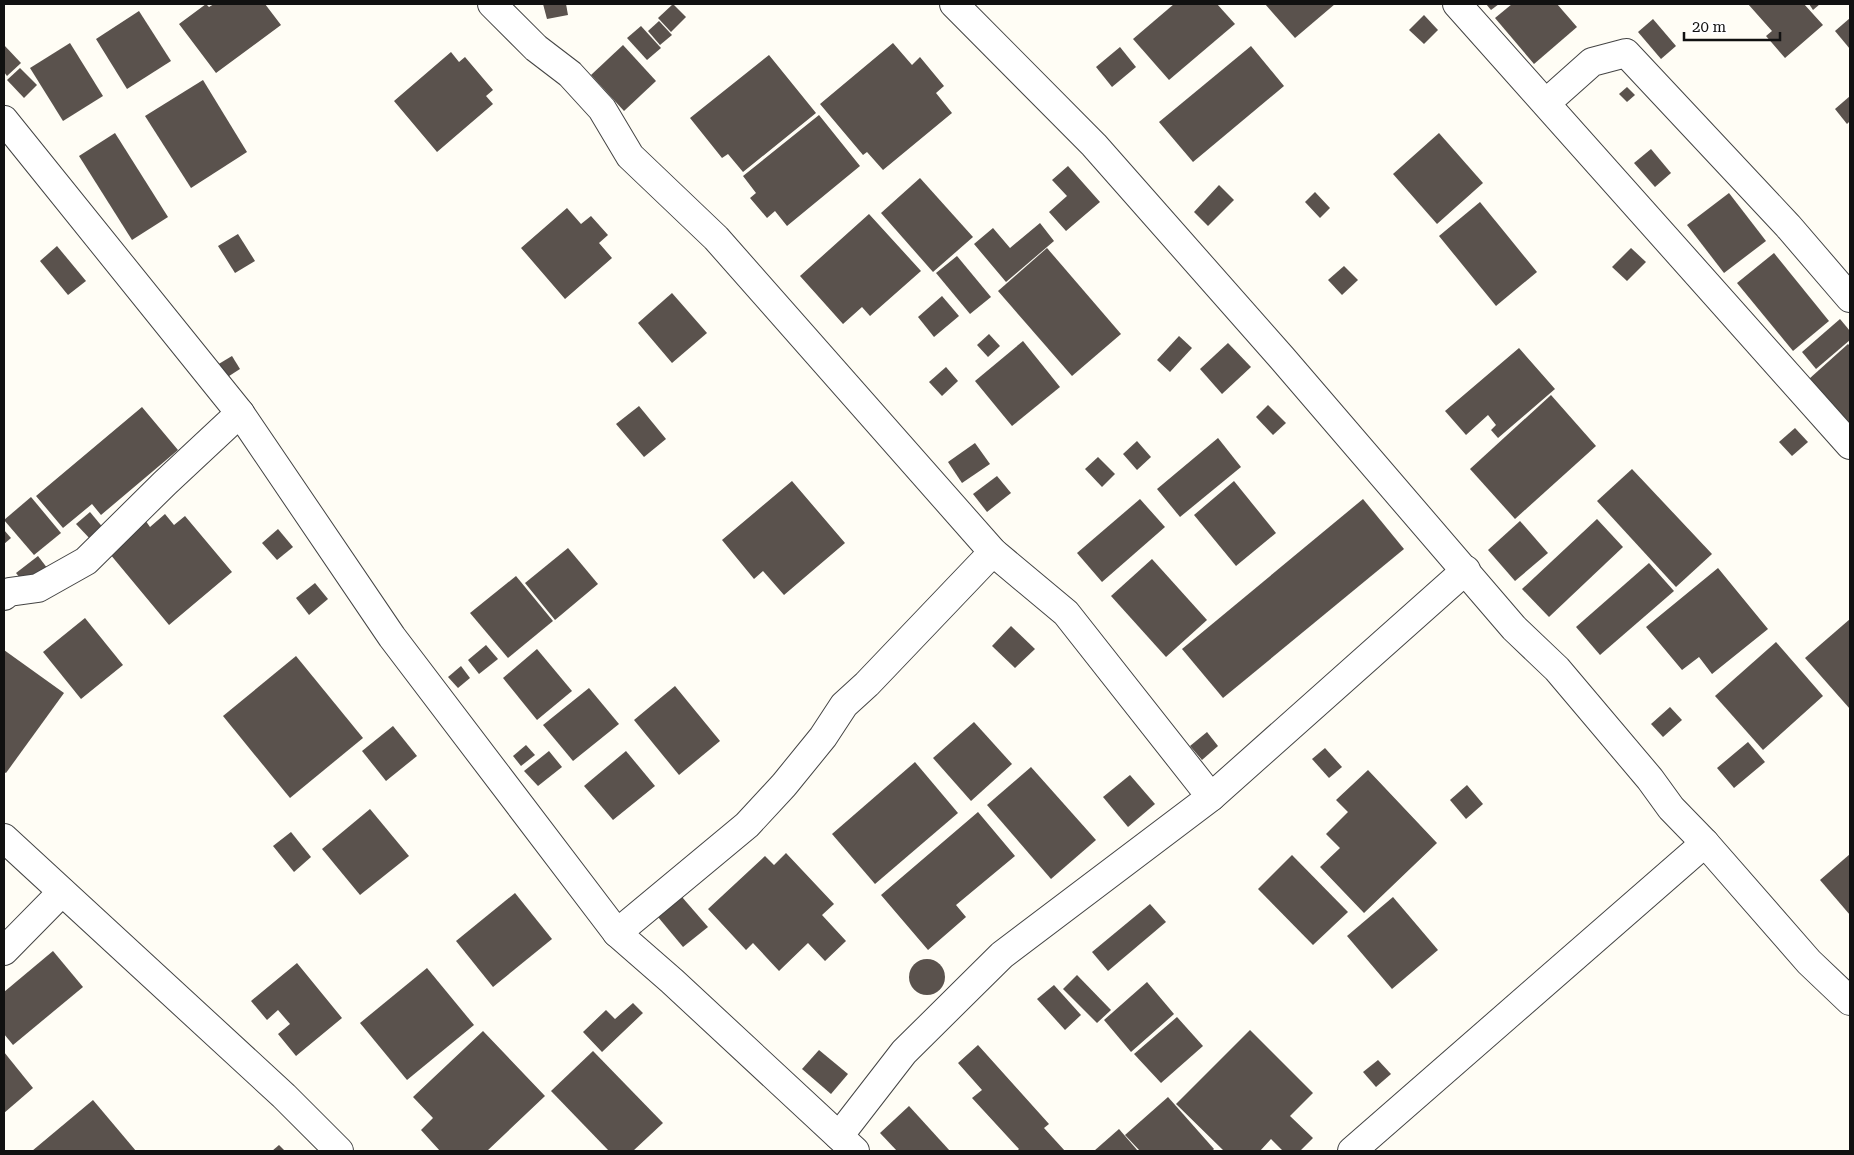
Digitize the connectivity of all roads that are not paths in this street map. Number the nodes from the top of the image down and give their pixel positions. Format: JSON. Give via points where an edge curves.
{"nodes":[{"id":1,"x":492,"y":4,"type":"edge"},
{"id":2,"x":954,"y":4,"type":"edge"},
{"id":3,"x":1457,"y":4,"type":"edge"},
{"id":4,"x":1546,"y":103,"type":"junction"},
{"id":5,"x":4,"y":120,"type":"edge"},
{"id":6,"x":1850,"y":298,"type":"edge"},
{"id":7,"x":240,"y":413,"type":"junction"},
{"id":8,"x":1850,"y":445,"type":"edge"},
{"id":9,"x":993,"y":552,"type":"junction"},
{"id":10,"x":1466,"y":570,"type":"junction"},
{"id":11,"x":4,"y":596,"type":"edge"},
{"id":12,"x":1211,"y":797,"type":"junction"},
{"id":13,"x":4,"y":838,"type":"edge"},
{"id":14,"x":1705,"y":843,"type":"junction"},
{"id":15,"x":62,"y":892,"type":"junction"},
{"id":16,"x":617,"y":933,"type":"junction"},
{"id":17,"x":4,"y":951,"type":"edge"},
{"id":18,"x":1850,"y":1001,"type":"edge"},
{"id":19,"x":847,"y":1144,"type":"edge"},
{"id":20,"x":339,"y":1151,"type":"edge"},
{"id":21,"x":1352,"y":1151,"type":"edge"}],
"edges":[{"from":1,"to":9,"type":"street","via":[[536,48],[570,74],[602,109],[630,156],[716,238]]},
{"from":2,"to":10,"type":"street","via":[[1094,145]]},
{"from":3,"to":4,"type":"street"},
{"from":4,"to":6,"type":"street","via":[[1592,62],[1626,53],[1788,226]]},
{"from":4,"to":8,"type":"street"},
{"from":5,"to":7,"type":"street"},
{"from":7,"to":11,"type":"street","via":[[86,561],[38,588],[9,592]]},
{"from":7,"to":16,"type":"street","via":[[392,637]]},
{"from":9,"to":12,"type":"street","via":[[1066,612]]},
{"from":9,"to":16,"type":"street","via":[[844,705],[784,786],[747,825]]},
{"from":10,"to":12,"type":"street"},
{"from":10,"to":14,"type":"street","via":[[1514,628],[1557,669],[1671,808]]},
{"from":12,"to":19,"type":"street","via":[[1002,955],[904,1052]]},
{"from":13,"to":15,"type":"street"},
{"from":14,"to":18,"type":"street","via":[[1809,962]]},
{"from":14,"to":21,"type":"street"},
{"from":15,"to":17,"type":"street"},
{"from":15,"to":20,"type":"street","via":[[284,1096]]},
{"from":16,"to":19,"type":"street"}]}
